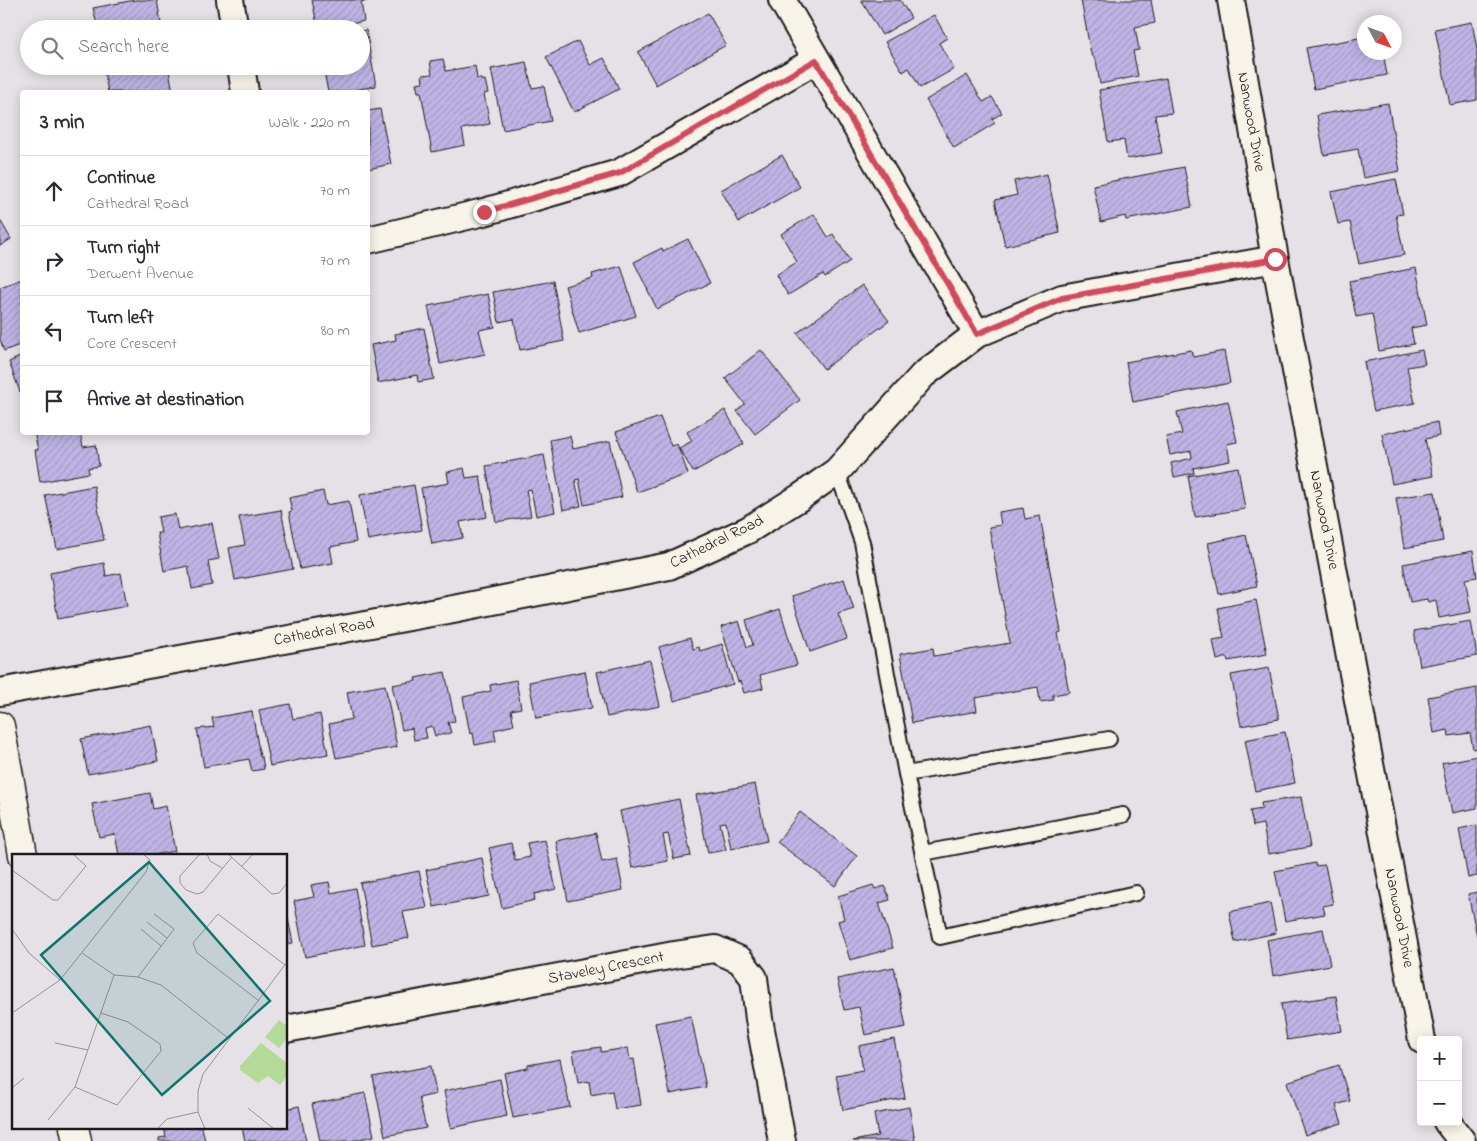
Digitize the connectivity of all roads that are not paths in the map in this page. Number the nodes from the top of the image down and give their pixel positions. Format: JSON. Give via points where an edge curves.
{"nodes":[{"id":1,"x":230,"y":0,"type":"edge"},
{"id":2,"x":782,"y":0,"type":"edge"},
{"id":3,"x":1231,"y":0,"type":"edge"},
{"id":4,"x":233,"y":20,"type":"edge"},
{"id":5,"x":816,"y":60,"type":"junction"},
{"id":6,"x":242,"y":75,"type":"edge"},
{"id":7,"x":245,"y":90,"type":"edge"},
{"id":8,"x":370,"y":240,"type":"edge"},
{"id":9,"x":1275,"y":259,"type":"junction"},
{"id":10,"x":977,"y":334,"type":"junction"},
{"id":11,"x":836,"y":471,"type":"junction"},
{"id":12,"x":0,"y":692,"type":"edge"},
{"id":13,"x":0,"y":726,"type":"edge"},
{"id":14,"x":1110,"y":738,"type":"dead end"},
{"id":15,"x":906,"y":774,"type":"junction"},
{"id":16,"x":1123,"y":815,"type":"dead end"},
{"id":17,"x":923,"y":853,"type":"junction"},
{"id":18,"x":23,"y":854,"type":"edge"},
{"id":19,"x":1136,"y":894,"type":"dead end"},
{"id":20,"x":288,"y":1029,"type":"edge"},
{"id":21,"x":1421,"y":1036,"type":"edge"},
{"id":22,"x":1450,"y":1126,"type":"edge"},
{"id":23,"x":74,"y":1128,"type":"edge"},
{"id":24,"x":77,"y":1141,"type":"edge"},
{"id":25,"x":782,"y":1141,"type":"edge"},
{"id":26,"x":1462,"y":1141,"type":"edge"}],
"edges":[{"from":1,"to":4,"type":"street"},
{"from":2,"to":5,"type":"street"},
{"from":3,"to":9,"type":"street","name":"Nanwood Drive"},
{"from":5,"to":8,"type":"street","via":[[620,173],[484,212]]},
{"from":5,"to":10,"type":"street"},
{"from":6,"to":7,"type":"street"},
{"from":9,"to":10,"type":"street","name":"Cathedral Road","via":[[1062,298]]},
{"from":9,"to":21,"type":"street","name":"Nanwood Drive"},
{"from":10,"to":11,"type":"street","name":"Cathedral Road","via":[[923,375]]},
{"from":11,"to":12,"type":"street","name":"Cathedral Road","via":[[748,530],[669,566]]},
{"from":11,"to":15,"type":"lane","via":[[862,542]]},
{"from":13,"to":18,"type":"street"},
{"from":14,"to":15,"type":"lane"},
{"from":15,"to":17,"type":"lane"},
{"from":16,"to":17,"type":"lane"},
{"from":17,"to":19,"type":"lane","via":[[940,937]]},
{"from":20,"to":25,"type":"street","name":"Staveley Crescent","via":[[715,949],[740,960],[754,978]]},
{"from":22,"to":26,"type":"street"},
{"from":23,"to":24,"type":"street"}]}
